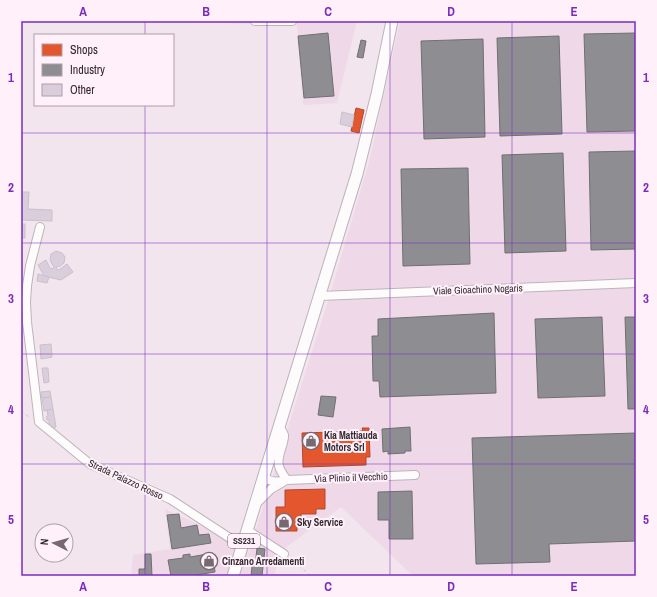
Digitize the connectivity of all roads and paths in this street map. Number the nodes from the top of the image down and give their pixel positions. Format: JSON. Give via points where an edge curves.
{"nodes":[{"id":1,"x":255,"y":21,"type":"edge"},
{"id":2,"x":292,"y":21,"type":"edge"},
{"id":3,"x":392,"y":21,"type":"edge"},
{"id":4,"x":40,"y":227,"type":"dead end"},
{"id":5,"x":636,"y":283,"type":"edge"},
{"id":6,"x":320,"y":296,"type":"junction"},
{"id":7,"x":21,"y":411,"type":"edge"},
{"id":8,"x":39,"y":422,"type":"junction"},
{"id":9,"x":279,"y":427,"type":"junction"},
{"id":10,"x":415,"y":475,"type":"dead end"},
{"id":11,"x":263,"y":478,"type":"junction"},
{"id":12,"x":287,"y":480,"type":"junction"},
{"id":13,"x":255,"y":505,"type":"junction"},
{"id":14,"x":247,"y":530,"type":"junction"},
{"id":15,"x":242,"y":546,"type":"junction"},
{"id":16,"x":284,"y":554,"type":"joint"},
{"id":17,"x":233,"y":576,"type":"edge"},
{"id":18,"x":310,"y":576,"type":"edge"}],
"edges":[{"from":1,"to":2,"type":"street"},
{"from":3,"to":6,"type":"main road","via":[[357,174]]},
{"from":4,"to":8,"type":"street","via":[[30,266],[26,302]]},
{"from":5,"to":6,"type":"street","name":"Viale Gioachino Nogaris"},
{"from":6,"to":9,"type":"main road"},
{"from":7,"to":8,"type":"path"},
{"from":8,"to":15,"type":"street","name":"Strada Palazzo Rosso","via":[[90,464],[170,499]]},
{"from":9,"to":11,"type":"main road","number":"SS231"},
{"from":9,"to":12,"type":"street","via":[[284,437],[278,465]]},
{"from":10,"to":12,"type":"street","name":"Via Plinio il Vecchio"},
{"from":11,"to":12,"type":"street","name":"Via Plinio il Vecchio","via":[[272,482]]},
{"from":11,"to":13,"type":"main road","number":"SS231"},
{"from":12,"to":13,"type":"street","name":"Via Plinio il Vecchio","via":[[271,489]]},
{"from":13,"to":14,"type":"main road","number":"SS231"},
{"from":14,"to":15,"type":"main road","number":"SS231"},
{"from":14,"to":16,"type":"street"},
{"from":15,"to":17,"type":"main road","number":"SS231"},
{"from":16,"to":18,"type":"path"}]}
